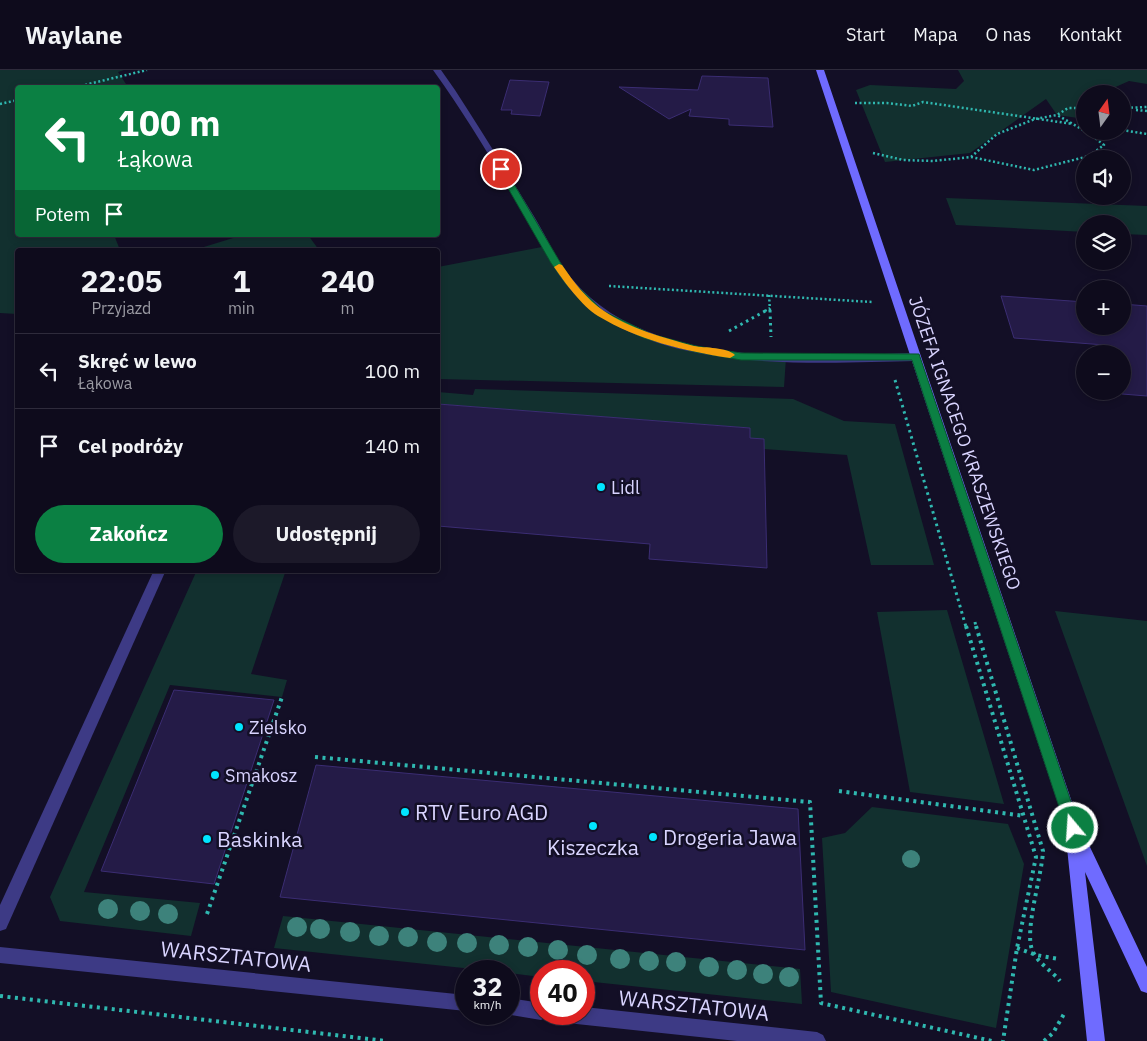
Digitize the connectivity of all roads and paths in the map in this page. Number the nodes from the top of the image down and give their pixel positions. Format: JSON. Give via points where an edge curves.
{"nodes":[{"id":1,"x":147,"y":70,"type":"edge"},
{"id":2,"x":437,"y":70,"type":"edge"},
{"id":3,"x":820,"y":70,"type":"edge"},
{"id":4,"x":84,"y":85,"type":"edge"},
{"id":5,"x":15,"y":101,"type":"edge"},
{"id":6,"x":849,"y":103,"type":"dead end"},
{"id":7,"x":0,"y":104,"type":"edge"},
{"id":8,"x":1076,"y":108,"type":"edge"},
{"id":9,"x":1131,"y":108,"type":"edge"},
{"id":10,"x":1147,"y":109,"type":"edge"},
{"id":11,"x":1057,"y":115,"type":"junction"},
{"id":12,"x":1035,"y":119,"type":"junction"},
{"id":13,"x":1073,"y":124,"type":"junction"},
{"id":14,"x":1076,"y":126,"type":"edge"},
{"id":15,"x":1131,"y":131,"type":"edge"},
{"id":16,"x":1147,"y":134,"type":"edge"},
{"id":17,"x":1098,"y":140,"type":"edge"},
{"id":18,"x":866,"y":151,"type":"dead end"},
{"id":19,"x":971,"y":157,"type":"junction"},
{"id":20,"x":570,"y":284,"type":"junction"},
{"id":21,"x":870,"y":292,"type":"dead end"},
{"id":22,"x":769,"y":295,"type":"junction"},
{"id":23,"x":872,"y":302,"type":"junction"},
{"id":24,"x":897,"y":303,"type":"junction"},
{"id":25,"x":770,"y":308,"type":"junction"},
{"id":26,"x":875,"y":310,"type":"dead end"},
{"id":27,"x":696,"y":349,"type":"junction"},
{"id":28,"x":889,"y":357,"type":"junction"},
{"id":29,"x":916,"y":357,"type":"junction"},
{"id":30,"x":786,"y":358,"type":"junction"},
{"id":31,"x":159,"y":573,"type":"edge"},
{"id":32,"x":973,"y":616,"type":"dead end"},
{"id":33,"x":282,"y":697,"type":"dead end"},
{"id":34,"x":315,"y":756,"type":"dead end"},
{"id":35,"x":839,"y":792,"type":"dead end"},
{"id":36,"x":1024,"y":816,"type":"junction"},
{"id":37,"x":1073,"y":828,"type":"junction"},
{"id":38,"x":207,"y":914,"type":"dead end"},
{"id":39,"x":0,"y":923,"type":"edge"},
{"id":40,"x":0,"y":954,"type":"edge"},
{"id":41,"x":1147,"y":985,"type":"edge"},
{"id":42,"x":1063,"y":986,"type":"dead end"},
{"id":43,"x":0,"y":996,"type":"edge"},
{"id":44,"x":455,"y":1002,"type":"edge"},
{"id":45,"x":1065,"y":1009,"type":"dead end"},
{"id":46,"x":595,"y":1017,"type":"edge"},
{"id":47,"x":386,"y":1041,"type":"edge"},
{"id":48,"x":817,"y":1041,"type":"edge"},
{"id":49,"x":992,"y":1041,"type":"edge"},
{"id":50,"x":1003,"y":1041,"type":"edge"},
{"id":51,"x":1044,"y":1041,"type":"edge"},
{"id":52,"x":1096,"y":1041,"type":"edge"}],
"edges":[{"from":1,"to":4,"type":"path"},
{"from":2,"to":20,"type":"street"},
{"from":3,"to":24,"type":"street","name":"JÓZEFA IGNACEGO KRASZEWSKIEGO"},
{"from":5,"to":7,"type":"path"},
{"from":6,"to":12,"type":"path","via":[[912,106],[923,102]]},
{"from":8,"to":11,"type":"path","via":[[1068,108]]},
{"from":9,"to":10,"type":"path"},
{"from":11,"to":12,"type":"path"},
{"from":11,"to":13,"type":"path"},
{"from":12,"to":13,"type":"path"},
{"from":12,"to":19,"type":"path","via":[[997,134]]},
{"from":13,"to":14,"type":"path"},
{"from":15,"to":16,"type":"path"},
{"from":17,"to":19,"type":"path","via":[[1104,144],[1089,156],[1034,170]]},
{"from":18,"to":19,"type":"path","via":[[903,160]]},
{"from":20,"to":22,"type":"path"},
{"from":20,"to":27,"type":"street","via":[[600,313],[647,336]]},
{"from":21,"to":23,"type":"path"},
{"from":22,"to":23,"type":"path"},
{"from":22,"to":25,"type":"path"},
{"from":23,"to":24,"type":"path"},
{"from":23,"to":26,"type":"path"},
{"from":24,"to":29,"type":"street","name":"JÓZEFA IGNACEGO KRASZEWSKIEGO"},
{"from":25,"to":27,"type":"path"},
{"from":25,"to":30,"type":"path","via":[[770,337]]},
{"from":27,"to":30,"type":"street","via":[[741,357]]},
{"from":28,"to":29,"type":"street"},
{"from":28,"to":30,"type":"street"},
{"from":28,"to":36,"type":"path"},
{"from":29,"to":37,"type":"street","name":"JÓZEFA IGNACEGO KRASZEWSKIEGO"},
{"from":31,"to":39,"type":"street"},
{"from":32,"to":42,"type":"path","via":[[1043,851],[1044,863],[1030,944],[1033,952]]},
{"from":33,"to":38,"type":"path"},
{"from":34,"to":49,"type":"path","via":[[810,802],[821,1003]]},
{"from":35,"to":36,"type":"path"},
{"from":36,"to":50,"type":"path","via":[[1036,858],[1016,948]]},
{"from":37,"to":41,"type":"street","name":"JÓZEFA IGNACEGO KRASZEWSKIEGO"},
{"from":37,"to":52,"type":"street","name":"JÓZEFA IGNACEGO KRASZEWSKIEGO"},
{"from":40,"to":44,"type":"street","name":"WARSZTATOWA"},
{"from":43,"to":47,"type":"path"},
{"from":45,"to":51,"type":"path","via":[[1054,1033]]},
{"from":46,"to":48,"type":"street","name":"WARSZTATOWA"}]}
